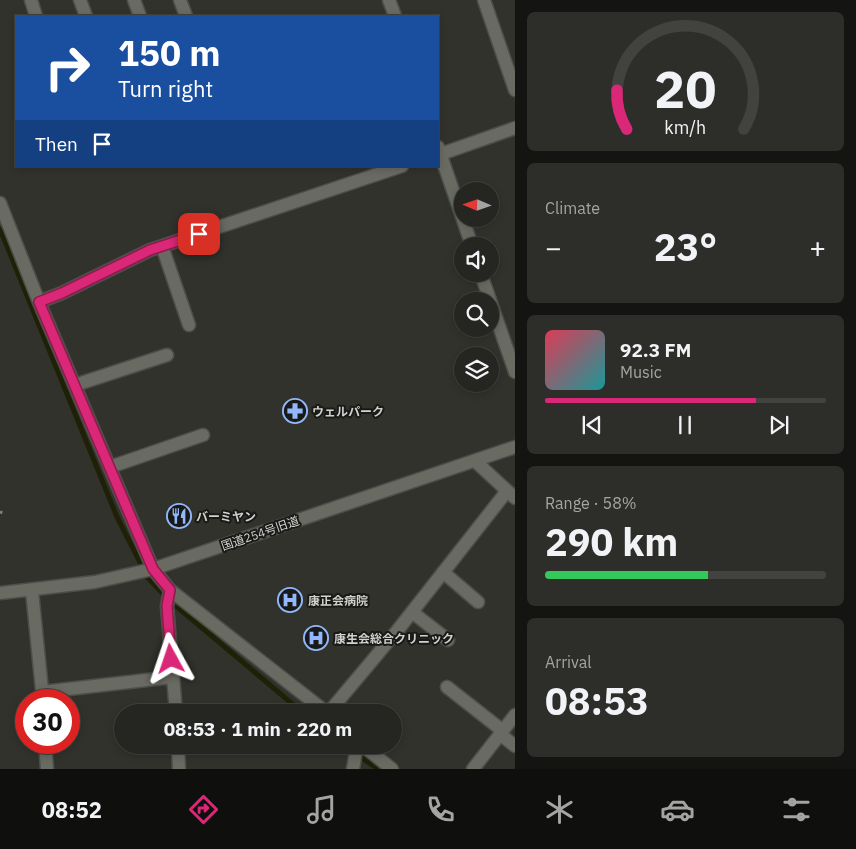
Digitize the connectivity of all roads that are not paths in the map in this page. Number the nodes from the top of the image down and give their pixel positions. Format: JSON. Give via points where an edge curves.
{"nodes":[{"id":1,"x":31,"y":0,"type":"edge"},
{"id":2,"x":80,"y":0,"type":"edge"},
{"id":3,"x":134,"y":0,"type":"edge"},
{"id":4,"x":180,"y":0,"type":"edge"},
{"id":5,"x":389,"y":0,"type":"edge"},
{"id":6,"x":484,"y":0,"type":"edge"},
{"id":7,"x":36,"y":15,"type":"edge"},
{"id":8,"x":86,"y":15,"type":"edge"},
{"id":9,"x":140,"y":15,"type":"edge"},
{"id":10,"x":186,"y":15,"type":"edge"},
{"id":11,"x":394,"y":15,"type":"edge"},
{"id":12,"x":515,"y":90,"type":"edge"},
{"id":13,"x":515,"y":128,"type":"edge"},
{"id":14,"x":439,"y":152,"type":"edge"},
{"id":15,"x":439,"y":155,"type":"edge"},
{"id":16,"x":399,"y":167,"type":"edge"},
{"id":17,"x":454,"y":193,"type":"edge"},
{"id":18,"x":0,"y":203,"type":"edge"},
{"id":19,"x":162,"y":246,"type":"junction"},
{"id":20,"x":484,"y":282,"type":"edge"},
{"id":21,"x":39,"y":302,"type":"junction"},
{"id":22,"x":189,"y":325,"type":"dead end"},
{"id":23,"x":166,"y":355,"type":"dead end"},
{"id":24,"x":515,"y":372,"type":"edge"},
{"id":25,"x":75,"y":385,"type":"junction"},
{"id":26,"x":203,"y":435,"type":"dead end"},
{"id":27,"x":515,"y":448,"type":"edge"},
{"id":28,"x":475,"y":461,"type":"junction"},
{"id":29,"x":110,"y":467,"type":"junction"},
{"id":30,"x":511,"y":495,"type":"edge"},
{"id":31,"x":153,"y":569,"type":"junction"},
{"id":32,"x":443,"y":572,"type":"junction"},
{"id":33,"x":32,"y":590,"type":"junction"},
{"id":34,"x":170,"y":590,"type":"junction"},
{"id":35,"x":0,"y":594,"type":"edge"},
{"id":36,"x":478,"y":602,"type":"dead end"},
{"id":37,"x":412,"y":612,"type":"junction"},
{"id":38,"x":448,"y":640,"type":"dead end"},
{"id":39,"x":173,"y":677,"type":"junction"},
{"id":40,"x":447,"y":687,"type":"dead end"},
{"id":41,"x":41,"y":689,"type":"edge"},
{"id":42,"x":80,"y":690,"type":"edge"},
{"id":43,"x":175,"y":704,"type":"edge"},
{"id":44,"x":317,"y":704,"type":"edge"},
{"id":45,"x":334,"y":704,"type":"edge"},
{"id":46,"x":515,"y":715,"type":"edge"},
{"id":47,"x":502,"y":733,"type":"junction"},
{"id":48,"x":515,"y":746,"type":"edge"},
{"id":49,"x":46,"y":754,"type":"edge"},
{"id":50,"x":178,"y":754,"type":"edge"},
{"id":51,"x":356,"y":754,"type":"edge"},
{"id":52,"x":373,"y":754,"type":"edge"},
{"id":53,"x":47,"y":769,"type":"edge"},
{"id":54,"x":179,"y":769,"type":"edge"},
{"id":55,"x":353,"y":769,"type":"edge"},
{"id":56,"x":392,"y":769,"type":"edge"},
{"id":57,"x":473,"y":769,"type":"edge"}],
"edges":[{"from":1,"to":7,"type":"street"},
{"from":2,"to":8,"type":"street"},
{"from":3,"to":9,"type":"street"},
{"from":4,"to":10,"type":"street"},
{"from":5,"to":11,"type":"street"},
{"from":6,"to":12,"type":"street"},
{"from":13,"to":14,"type":"street"},
{"from":15,"to":17,"type":"street"},
{"from":16,"to":19,"type":"street"},
{"from":18,"to":21,"type":"street"},
{"from":19,"to":21,"type":"street"},
{"from":19,"to":22,"type":"street"},
{"from":20,"to":24,"type":"street"},
{"from":21,"to":25,"type":"street"},
{"from":23,"to":25,"type":"street"},
{"from":25,"to":29,"type":"street"},
{"from":26,"to":29,"type":"street"},
{"from":27,"to":28,"type":"street","name":"国道254号旧道"},
{"from":28,"to":30,"type":"street"},
{"from":28,"to":31,"type":"street","name":"国道254号旧道"},
{"from":29,"to":31,"type":"street"},
{"from":30,"to":32,"type":"street"},
{"from":31,"to":33,"type":"street","name":"国道254号旧道","via":[[95,582]]},
{"from":31,"to":34,"type":"street"},
{"from":32,"to":36,"type":"street"},
{"from":32,"to":37,"type":"street"},
{"from":33,"to":35,"type":"street","name":"国道254号旧道"},
{"from":33,"to":41,"type":"street"},
{"from":34,"to":39,"type":"street","via":[[167,606]]},
{"from":34,"to":44,"type":"street"},
{"from":37,"to":38,"type":"street"},
{"from":37,"to":45,"type":"street"},
{"from":39,"to":42,"type":"street"},
{"from":39,"to":43,"type":"street"},
{"from":40,"to":47,"type":"street"},
{"from":46,"to":47,"type":"street"},
{"from":47,"to":48,"type":"street"},
{"from":47,"to":57,"type":"street"},
{"from":49,"to":53,"type":"street"},
{"from":50,"to":54,"type":"street"},
{"from":51,"to":55,"type":"street"},
{"from":52,"to":56,"type":"street"}]}
